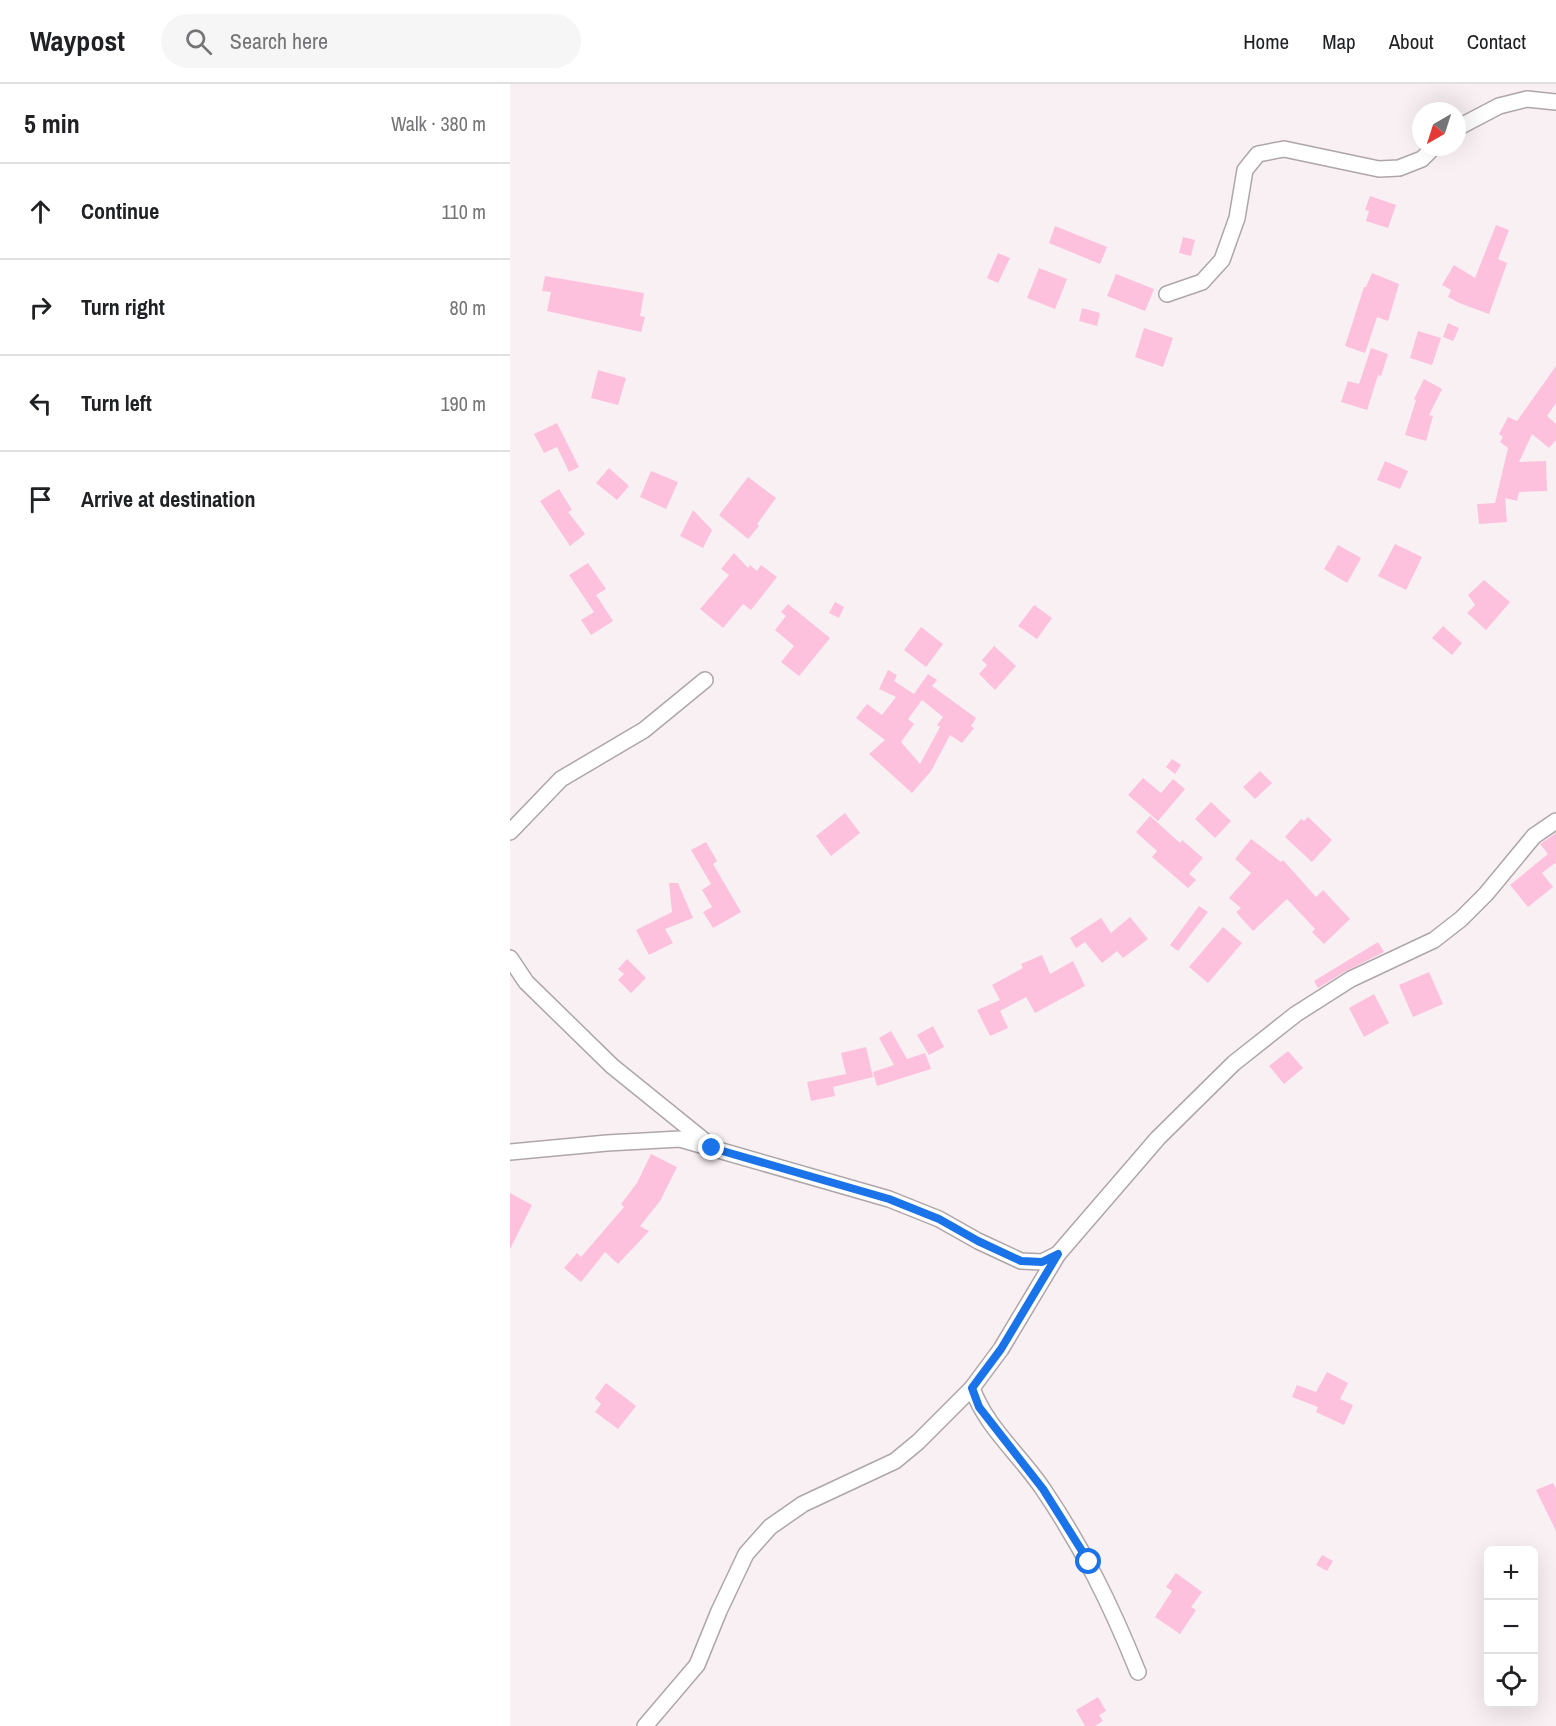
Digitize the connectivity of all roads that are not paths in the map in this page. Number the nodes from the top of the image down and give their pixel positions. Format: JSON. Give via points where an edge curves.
{"nodes":[{"id":1,"x":1556,"y":102,"type":"edge"},
{"id":2,"x":1466,"y":123,"type":"edge"},
{"id":3,"x":1425,"y":156,"type":"edge"},
{"id":4,"x":1167,"y":294,"type":"dead end"},
{"id":5,"x":705,"y":680,"type":"dead end"},
{"id":6,"x":1556,"y":820,"type":"edge"},
{"id":7,"x":510,"y":832,"type":"edge"},
{"id":8,"x":510,"y":958,"type":"edge"},
{"id":9,"x":712,"y":1148,"type":"junction"},
{"id":10,"x":510,"y":1152,"type":"edge"},
{"id":11,"x":1058,"y":1254,"type":"junction"},
{"id":12,"x":972,"y":1388,"type":"junction"},
{"id":13,"x":1138,"y":1671,"type":"dead end"},
{"id":14,"x":645,"y":1726,"type":"edge"}],
"edges":[{"from":1,"to":2,"type":"street","via":[[1527,99],[1500,106]]},
{"from":3,"to":4,"type":"street","via":[[1399,168],[1380,169],[1284,149],[1258,153],[1245,170],[1237,218],[1222,260],[1202,282]]},
{"from":5,"to":7,"type":"street","via":[[644,730],[561,779]]},
{"from":6,"to":11,"type":"street","via":[[1534,836],[1486,894],[1434,940],[1351,979],[1296,1014],[1233,1063],[1158,1138]]},
{"from":8,"to":9,"type":"street","via":[[526,982],[612,1066]]},
{"from":9,"to":10,"type":"street","via":[[680,1139]]},
{"from":9,"to":11,"type":"street","via":[[889,1199],[939,1219],[1021,1261],[1042,1262]]},
{"from":11,"to":12,"type":"street","via":[[1001,1349]]},
{"from":12,"to":13,"type":"street","via":[[979,1407],[1037,1480],[1089,1562]]},
{"from":12,"to":14,"type":"street","via":[[895,1461],[803,1504],[770,1527],[746,1554],[697,1665]]}]}
